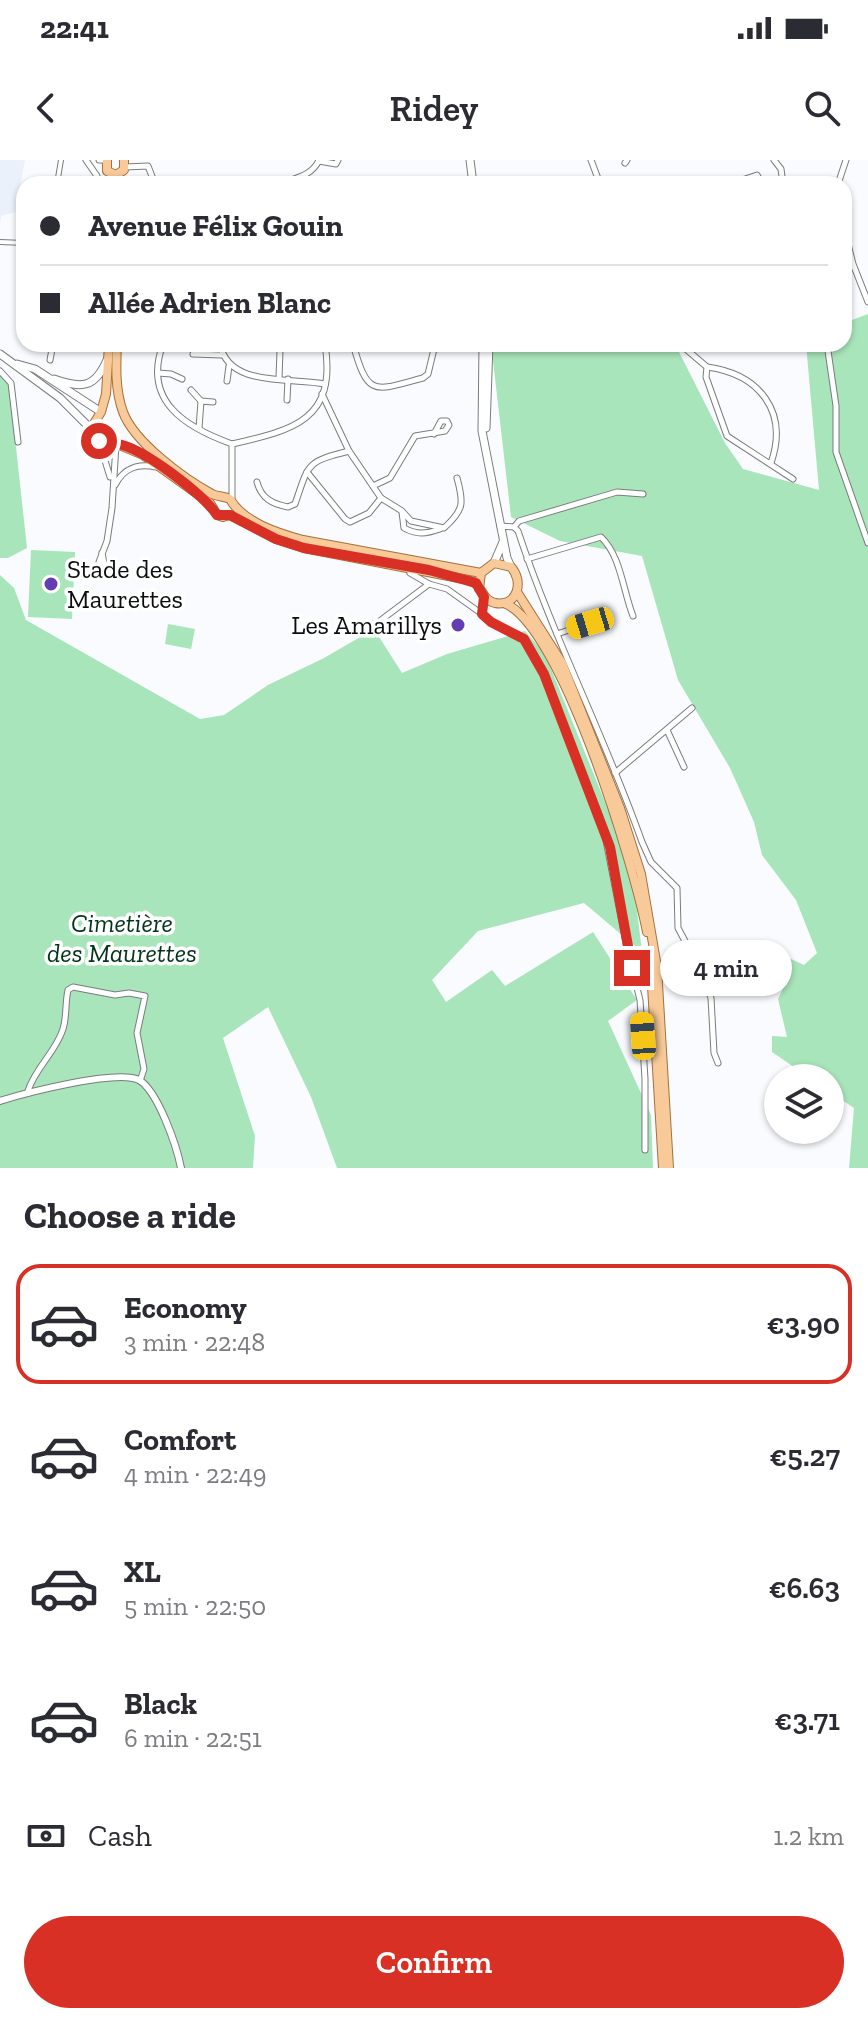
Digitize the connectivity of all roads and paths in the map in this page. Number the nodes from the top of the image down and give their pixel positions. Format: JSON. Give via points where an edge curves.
{"nodes":[{"id":1,"x":319,"y":160,"type":"edge"},
{"id":2,"x":338,"y":160,"type":"edge"},
{"id":3,"x":103,"y":161,"type":"edge"},
{"id":4,"x":148,"y":163,"type":"edge"},
{"id":5,"x":121,"y":171,"type":"edge"},
{"id":6,"x":303,"y":176,"type":"edge"},
{"id":7,"x":852,"y":260,"type":"edge"},
{"id":8,"x":868,"y":302,"type":"edge"},
{"id":9,"x":52,"y":352,"type":"edge"},
{"id":10,"x":109,"y":352,"type":"edge"},
{"id":11,"x":117,"y":352,"type":"edge"},
{"id":12,"x":162,"y":352,"type":"edge"},
{"id":13,"x":221,"y":352,"type":"edge"},
{"id":14,"x":280,"y":352,"type":"edge"},
{"id":15,"x":326,"y":352,"type":"edge"},
{"id":16,"x":355,"y":352,"type":"edge"},
{"id":17,"x":431,"y":352,"type":"edge"},
{"id":18,"x":485,"y":352,"type":"edge"},
{"id":19,"x":689,"y":352,"type":"edge"},
{"id":20,"x":828,"y":352,"type":"edge"},
{"id":21,"x":193,"y":354,"type":"dead end"},
{"id":22,"x":222,"y":355,"type":"junction"},
{"id":23,"x":4,"y":357,"type":"edge"},
{"id":24,"x":109,"y":357,"type":"junction"},
{"id":25,"x":50,"y":360,"type":"dead end"},
{"id":26,"x":229,"y":364,"type":"junction"},
{"id":27,"x":707,"y":367,"type":"junction"},
{"id":28,"x":0,"y":371,"type":"edge"},
{"id":29,"x":158,"y":373,"type":"junction"},
{"id":30,"x":44,"y":376,"type":"junction"},
{"id":31,"x":279,"y":378,"type":"junction"},
{"id":32,"x":182,"y":379,"type":"dead end"},
{"id":33,"x":288,"y":379,"type":"junction"},
{"id":34,"x":227,"y":381,"type":"dead end"},
{"id":35,"x":325,"y":384,"type":"junction"},
{"id":36,"x":191,"y":390,"type":"dead end"},
{"id":37,"x":322,"y":393,"type":"junction"},
{"id":38,"x":287,"y":400,"type":"dead end"},
{"id":39,"x":201,"y":401,"type":"junction"},
{"id":40,"x":213,"y":402,"type":"dead end"},
{"id":41,"x":101,"y":412,"type":"junction"},
{"id":42,"x":123,"y":415,"type":"junction"},
{"id":43,"x":128,"y":424,"type":"junction"},
{"id":44,"x":199,"y":428,"type":"junction"},
{"id":45,"x":93,"y":431,"type":"junction"},
{"id":46,"x":434,"y":434,"type":"dead end"},
{"id":47,"x":99,"y":441,"type":"junction"},
{"id":48,"x":18,"y":442,"type":"dead end"},
{"id":49,"x":117,"y":444,"type":"junction"},
{"id":50,"x":232,"y":444,"type":"junction"},
{"id":51,"x":349,"y":451,"type":"junction"},
{"id":52,"x":771,"y":463,"type":"junction"},
{"id":53,"x":164,"y":469,"type":"junction"},
{"id":54,"x":306,"y":471,"type":"junction"},
{"id":55,"x":457,"y":478,"type":"dead end"},
{"id":56,"x":793,"y":479,"type":"dead end"},
{"id":57,"x":257,"y":482,"type":"dead end"},
{"id":58,"x":373,"y":486,"type":"junction"},
{"id":59,"x":113,"y":489,"type":"junction"},
{"id":60,"x":643,"y":494,"type":"dead end"},
{"id":61,"x":381,"y":498,"type":"junction"},
{"id":62,"x":225,"y":505,"type":"junction"},
{"id":63,"x":402,"y":511,"type":"junction"},
{"id":64,"x":500,"y":526,"type":"junction"},
{"id":65,"x":514,"y":527,"type":"junction"},
{"id":66,"x":441,"y":528,"type":"junction"},
{"id":67,"x":503,"y":540,"type":"junction"},
{"id":68,"x":868,"y":543,"type":"edge"},
{"id":69,"x":102,"y":552,"type":"dead end"},
{"id":70,"x":527,"y":559,"type":"junction"},
{"id":71,"x":494,"y":563,"type":"junction"},
{"id":72,"x":511,"y":567,"type":"junction"},
{"id":73,"x":410,"y":573,"type":"dead end"},
{"id":74,"x":481,"y":573,"type":"junction"},
{"id":75,"x":429,"y":584,"type":"junction"},
{"id":76,"x":517,"y":592,"type":"junction"},
{"id":77,"x":482,"y":593,"type":"junction"},
{"id":78,"x":499,"y":602,"type":"junction"},
{"id":79,"x":483,"y":611,"type":"junction"},
{"id":80,"x":633,"y":616,"type":"dead end"},
{"id":81,"x":590,"y":623,"type":"dead end"},
{"id":82,"x":372,"y":632,"type":"dead end"},
{"id":83,"x":557,"y":634,"type":"junction"},
{"id":84,"x":692,"y":708,"type":"dead end"},
{"id":85,"x":667,"y":730,"type":"junction"},
{"id":86,"x":684,"y":767,"type":"dead end"},
{"id":87,"x":615,"y":773,"type":"junction"},
{"id":88,"x":718,"y":1063,"type":"dead end"},
{"id":89,"x":140,"y":1081,"type":"junction"},
{"id":90,"x":28,"y":1091,"type":"junction"},
{"id":91,"x":0,"y":1101,"type":"edge"},
{"id":92,"x":645,"y":1150,"type":"dead end"},
{"id":93,"x":181,"y":1168,"type":"edge"},
{"id":94,"x":663,"y":1168,"type":"edge"},
{"id":95,"x":669,"y":1168,"type":"edge"}],
"edges":[{"from":1,"to":2,"type":"street"},
{"from":1,"to":6,"type":"street"},
{"from":3,"to":5,"type":"main road"},
{"from":4,"to":5,"type":"street"},
{"from":7,"to":8,"type":"street"},
{"from":9,"to":25,"type":"street"},
{"from":10,"to":24,"type":"main road"},
{"from":11,"to":42,"type":"main road"},
{"from":12,"to":29,"type":"street"},
{"from":13,"to":22,"type":"street"},
{"from":14,"to":31,"type":"street"},
{"from":15,"to":35,"type":"street"},
{"from":16,"to":17,"type":"street","via":[[362,375],[371,385],[386,388],[423,378]]},
{"from":18,"to":64,"type":"main road","via":[[481,419]]},
{"from":19,"to":27,"type":"street"},
{"from":20,"to":68,"type":"street","via":[[836,452]]},
{"from":21,"to":22,"type":"street"},
{"from":22,"to":26,"type":"street"},
{"from":23,"to":30,"type":"main road"},
{"from":23,"to":45,"type":"main road","via":[[60,398]]},
{"from":24,"to":30,"type":"main road","via":[[98,379],[84,385]]},
{"from":24,"to":41,"type":"main road"},
{"from":26,"to":31,"type":"street","via":[[239,372]]},
{"from":26,"to":34,"type":"street"},
{"from":27,"to":52,"type":"street","via":[[727,436]]},
{"from":27,"to":52,"type":"street","via":[[741,377],[772,404],[777,447]]},
{"from":28,"to":48,"type":"street","via":[[11,383]]},
{"from":29,"to":32,"type":"street"},
{"from":29,"to":44,"type":"street","via":[[169,408]]},
{"from":30,"to":41,"type":"main road"},
{"from":31,"to":33,"type":"street"},
{"from":33,"to":35,"type":"street"},
{"from":33,"to":38,"type":"street"},
{"from":35,"to":37,"type":"street"},
{"from":36,"to":39,"type":"street"},
{"from":37,"to":50,"type":"street","via":[[310,414],[292,428]]},
{"from":37,"to":51,"type":"street"},
{"from":39,"to":40,"type":"street"},
{"from":39,"to":44,"type":"street"},
{"from":41,"to":42,"type":"main road","via":[[113,409]]},
{"from":41,"to":45,"type":"main road"},
{"from":42,"to":43,"type":"main road"},
{"from":43,"to":49,"type":"main road","via":[[126,437]]},
{"from":43,"to":62,"type":"main road","via":[[151,451]]},
{"from":44,"to":50,"type":"street"},
{"from":45,"to":47,"type":"main road"},
{"from":46,"to":58,"type":"street","via":[[415,436],[390,478]]},
{"from":47,"to":49,"type":"main road"},
{"from":47,"to":59,"type":"street"},
{"from":49,"to":53,"type":"main road"},
{"from":49,"to":59,"type":"street"},
{"from":50,"to":62,"type":"street"},
{"from":51,"to":54,"type":"street","via":[[328,456]]},
{"from":51,"to":58,"type":"street"},
{"from":52,"to":56,"type":"street"},
{"from":53,"to":59,"type":"street","via":[[135,466],[122,472]]},
{"from":53,"to":62,"type":"main road"},
{"from":54,"to":57,"type":"street","via":[[295,504],[288,507],[267,500]]},
{"from":54,"to":61,"type":"street","via":[[350,522],[360,520]]},
{"from":55,"to":66,"type":"street","via":[[459,514]]},
{"from":58,"to":61,"type":"street"},
{"from":59,"to":69,"type":"street"},
{"from":60,"to":65,"type":"street","via":[[617,492],[519,521]]},
{"from":61,"to":63,"type":"street"},
{"from":62,"to":74,"type":"main road","via":[[280,534]]},
{"from":62,"to":77,"type":"main road","via":[[286,543],[437,572],[476,583]]},
{"from":63,"to":66,"type":"street","via":[[411,521]]},
{"from":63,"to":66,"type":"street","via":[[404,528],[414,533]]},
{"from":64,"to":65,"type":"street"},
{"from":64,"to":67,"type":"main road"},
{"from":65,"to":70,"type":"street"},
{"from":67,"to":71,"type":"main road"},
{"from":67,"to":72,"type":"main road"},
{"from":70,"to":80,"type":"street","via":[[601,537],[617,562]]},
{"from":70,"to":83,"type":"street"},
{"from":71,"to":72,"type":"main road"},
{"from":71,"to":74,"type":"main road"},
{"from":72,"to":76,"type":"main road","via":[[519,578]]},
{"from":73,"to":75,"type":"street"},
{"from":74,"to":77,"type":"main road"},
{"from":75,"to":79,"type":"street"},
{"from":75,"to":82,"type":"street"},
{"from":76,"to":78,"type":"main road"},
{"from":76,"to":95,"type":"main road","via":[[562,663],[641,874],[657,967]]},
{"from":77,"to":78,"type":"main road"},
{"from":77,"to":79,"type":"street"},
{"from":78,"to":79,"type":"street"},
{"from":78,"to":94,"type":"main road","via":[[514,608],[559,673],[635,877],[652,969]]},
{"from":79,"to":92,"type":"street","via":[[491,622],[524,639],[544,674],[604,830],[640,1000]]},
{"from":81,"to":83,"type":"street"},
{"from":83,"to":87,"type":"street"},
{"from":84,"to":85,"type":"street"},
{"from":85,"to":86,"type":"street"},
{"from":85,"to":87,"type":"street"},
{"from":87,"to":88,"type":"street","via":[[651,862],[677,888],[678,928],[711,998]]},
{"from":89,"to":90,"type":"street","via":[[119,1078]]},
{"from":89,"to":90,"type":"street","via":[[137,1033],[145,996],[73,987],[68,990],[64,1027]]},
{"from":89,"to":93,"type":"street","via":[[173,1137]]},
{"from":90,"to":91,"type":"street"}]}
